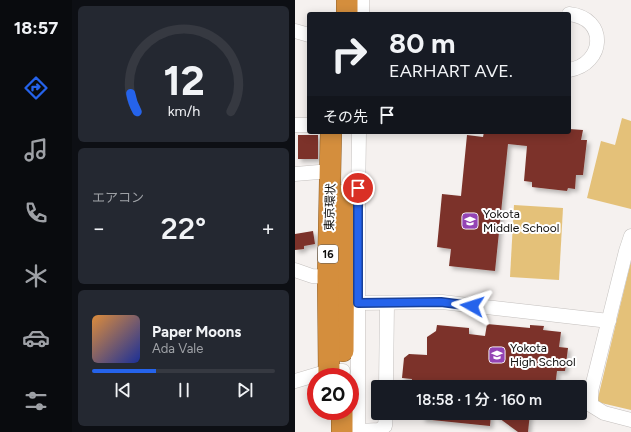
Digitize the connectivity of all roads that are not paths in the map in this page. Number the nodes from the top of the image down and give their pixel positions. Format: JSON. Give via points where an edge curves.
{"nodes":[{"id":1,"x":333,"y":0,"type":"edge"},
{"id":2,"x":347,"y":0,"type":"edge"},
{"id":3,"x":362,"y":0,"type":"edge"},
{"id":4,"x":334,"y":12,"type":"edge"},
{"id":5,"x":347,"y":12,"type":"edge"},
{"id":6,"x":362,"y":12,"type":"edge"},
{"id":7,"x":571,"y":14,"type":"edge"},
{"id":8,"x":295,"y":32,"type":"edge"},
{"id":9,"x":307,"y":35,"type":"edge"},
{"id":10,"x":571,"y":70,"type":"edge"},
{"id":11,"x":295,"y":125,"type":"edge"},
{"id":12,"x":307,"y":125,"type":"edge"},
{"id":13,"x":331,"y":134,"type":"edge"},
{"id":14,"x":345,"y":134,"type":"edge"},
{"id":15,"x":359,"y":134,"type":"edge"},
{"id":16,"x":331,"y":172,"type":"junction"},
{"id":17,"x":295,"y":174,"type":"edge"},
{"id":18,"x":631,"y":236,"type":"edge"},
{"id":19,"x":295,"y":270,"type":"edge"},
{"id":20,"x":328,"y":277,"type":"junction"},
{"id":21,"x":358,"y":303,"type":"junction"},
{"id":22,"x":387,"y":303,"type":"junction"},
{"id":23,"x":609,"y":321,"type":"junction"},
{"id":24,"x":336,"y":368,"type":"edge"},
{"id":25,"x":336,"y":368,"type":"edge"},
{"id":26,"x":307,"y":379,"type":"edge"},
{"id":27,"x":386,"y":380,"type":"edge"},
{"id":28,"x":295,"y":381,"type":"edge"},
{"id":29,"x":329,"y":420,"type":"edge"},
{"id":30,"x":347,"y":420,"type":"edge"},
{"id":31,"x":385,"y":420,"type":"edge"},
{"id":32,"x":631,"y":420,"type":"edge"},
{"id":33,"x":329,"y":432,"type":"edge"},
{"id":34,"x":353,"y":432,"type":"edge"}],
"edges":[{"from":1,"to":4,"type":"highway"},
{"from":2,"to":5,"type":"highway"},
{"from":3,"to":6,"type":"street"},
{"from":7,"to":10,"type":"street","via":[[589,21],[597,39],[589,61]]},
{"from":8,"to":9,"type":"street"},
{"from":11,"to":12,"type":"street"},
{"from":13,"to":16,"type":"highway","name":"東京環状","number":"16"},
{"from":14,"to":24,"type":"highway","name":"東京環状","number":"16"},
{"from":15,"to":21,"type":"street"},
{"from":16,"to":17,"type":"street"},
{"from":16,"to":20,"type":"highway","name":"東京環状","number":"16"},
{"from":18,"to":23,"type":"street","via":[[625,251]]},
{"from":19,"to":20,"type":"street","via":[[312,276]]},
{"from":20,"to":25,"type":"highway","name":"東京環状","number":"16"},
{"from":21,"to":22,"type":"street"},
{"from":21,"to":34,"type":"street"},
{"from":22,"to":23,"type":"street","via":[[441,302]]},
{"from":22,"to":27,"type":"street"},
{"from":23,"to":32,"type":"street","via":[[591,391],[591,405],[604,413]]},
{"from":26,"to":28,"type":"street"},
{"from":29,"to":33,"type":"highway"},
{"from":30,"to":34,"type":"highway"},
{"from":31,"to":34,"type":"street","via":[[385,426],[379,430]]}]}
